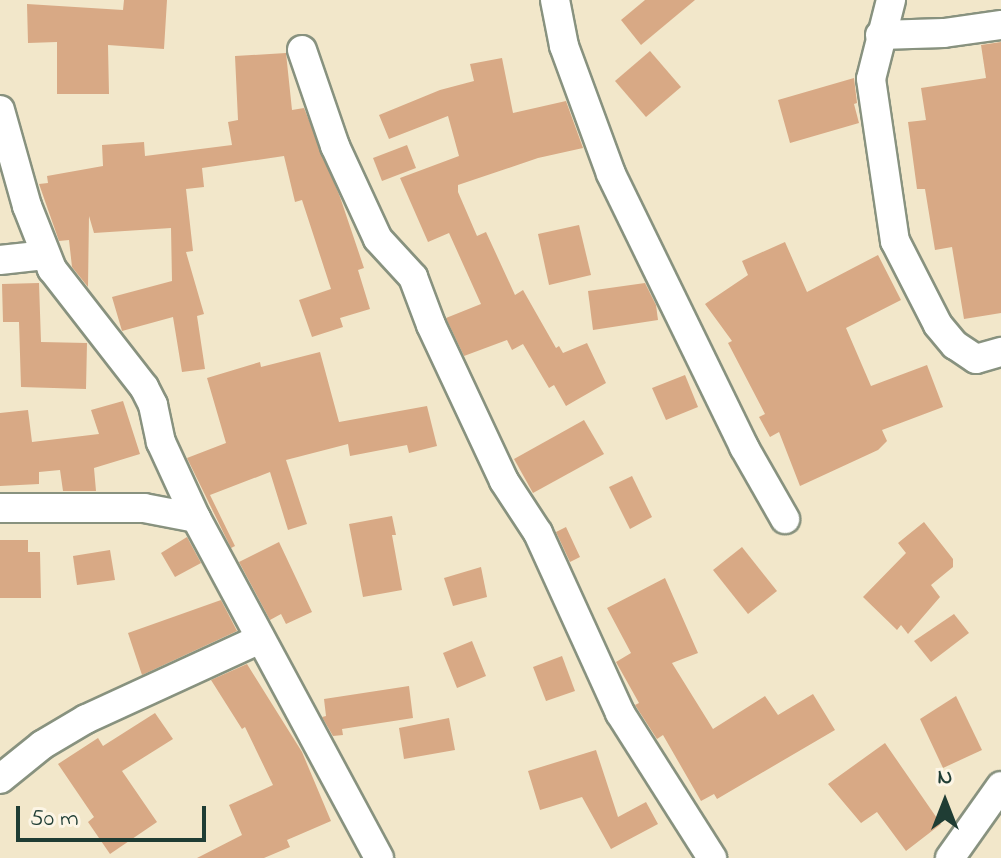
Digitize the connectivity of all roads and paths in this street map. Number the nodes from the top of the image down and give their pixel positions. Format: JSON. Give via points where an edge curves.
{"nodes":[{"id":1,"x":555,"y":0,"type":"edge"},
{"id":2,"x":891,"y":0,"type":"edge"},
{"id":3,"x":1001,"y":25,"type":"edge"},
{"id":4,"x":880,"y":35,"type":"junction"},
{"id":5,"x":302,"y":50,"type":"dead end"},
{"id":6,"x":0,"y":110,"type":"edge"},
{"id":7,"x":45,"y":255,"type":"junction"},
{"id":8,"x":0,"y":260,"type":"edge"},
{"id":9,"x":1001,"y":352,"type":"edge"},
{"id":10,"x":0,"y":508,"type":"edge"},
{"id":11,"x":196,"y":518,"type":"junction"},
{"id":12,"x":785,"y":519,"type":"dead end"},
{"id":13,"x":260,"y":639,"type":"junction"},
{"id":14,"x":0,"y":779,"type":"edge"},
{"id":15,"x":1001,"y":786,"type":"edge"},
{"id":16,"x":379,"y":858,"type":"edge"},
{"id":17,"x":712,"y":858,"type":"edge"},
{"id":18,"x":950,"y":858,"type":"edge"}],
"edges":[{"from":1,"to":12,"type":"street","via":[[564,46],[611,174],[744,447]]},
{"from":2,"to":4,"type":"street"},
{"from":3,"to":4,"type":"street"},
{"from":4,"to":9,"type":"street","via":[[871,79],[895,241],[938,325],[955,345],[976,359]]},
{"from":5,"to":17,"type":"street","via":[[335,146],[374,231],[413,277],[504,481],[538,533],[620,713]]},
{"from":6,"to":7,"type":"street"},
{"from":7,"to":8,"type":"street"},
{"from":7,"to":11,"type":"street","via":[[144,387],[161,442]]},
{"from":10,"to":11,"type":"street","via":[[128,508]]},
{"from":11,"to":13,"type":"street"},
{"from":13,"to":14,"type":"street","via":[[86,719]]},
{"from":13,"to":16,"type":"street"},
{"from":15,"to":18,"type":"street"}]}
